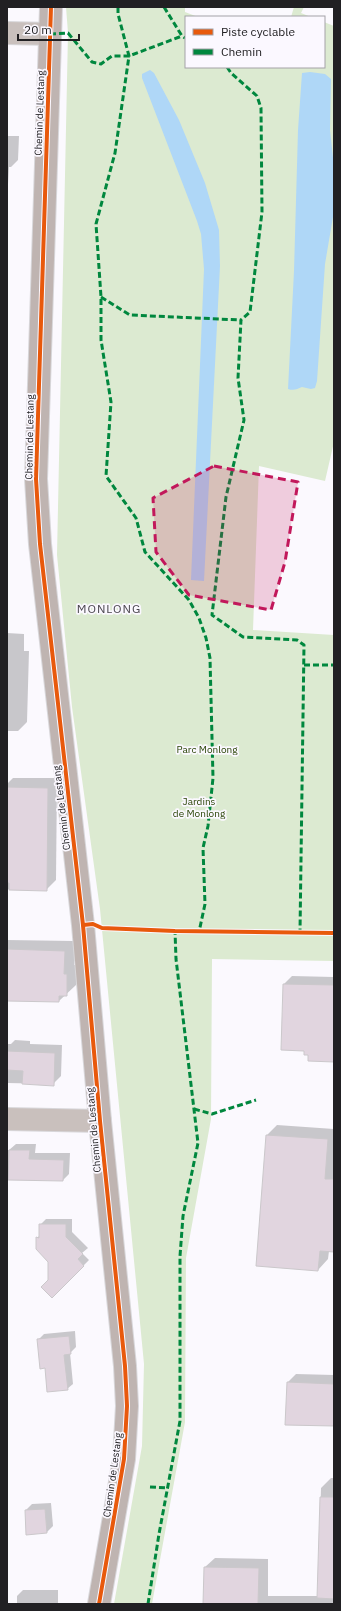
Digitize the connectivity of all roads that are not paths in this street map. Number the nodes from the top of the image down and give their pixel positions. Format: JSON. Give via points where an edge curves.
{"nodes":[{"id":1,"x":51,"y":7,"type":"edge"},
{"id":2,"x":7,"y":32,"type":"edge"},
{"id":3,"x":50,"y":34,"type":"junction"},
{"id":4,"x":7,"y":1119,"type":"edge"},
{"id":5,"x":100,"y":1121,"type":"junction"},
{"id":6,"x":98,"y":1604,"type":"edge"}],
"edges":[{"from":1,"to":3,"type":"street","name":"Chemin de Lestang"},
{"from":2,"to":3,"type":"street"},
{"from":3,"to":5,"type":"street","name":"Chemin de Lestang","via":[[36,479],[40,544],[83,925]]},
{"from":4,"to":5,"type":"street"},
{"from":5,"to":6,"type":"street","name":"Chemin de Lestang","via":[[127,1406],[124,1459]]}]}
